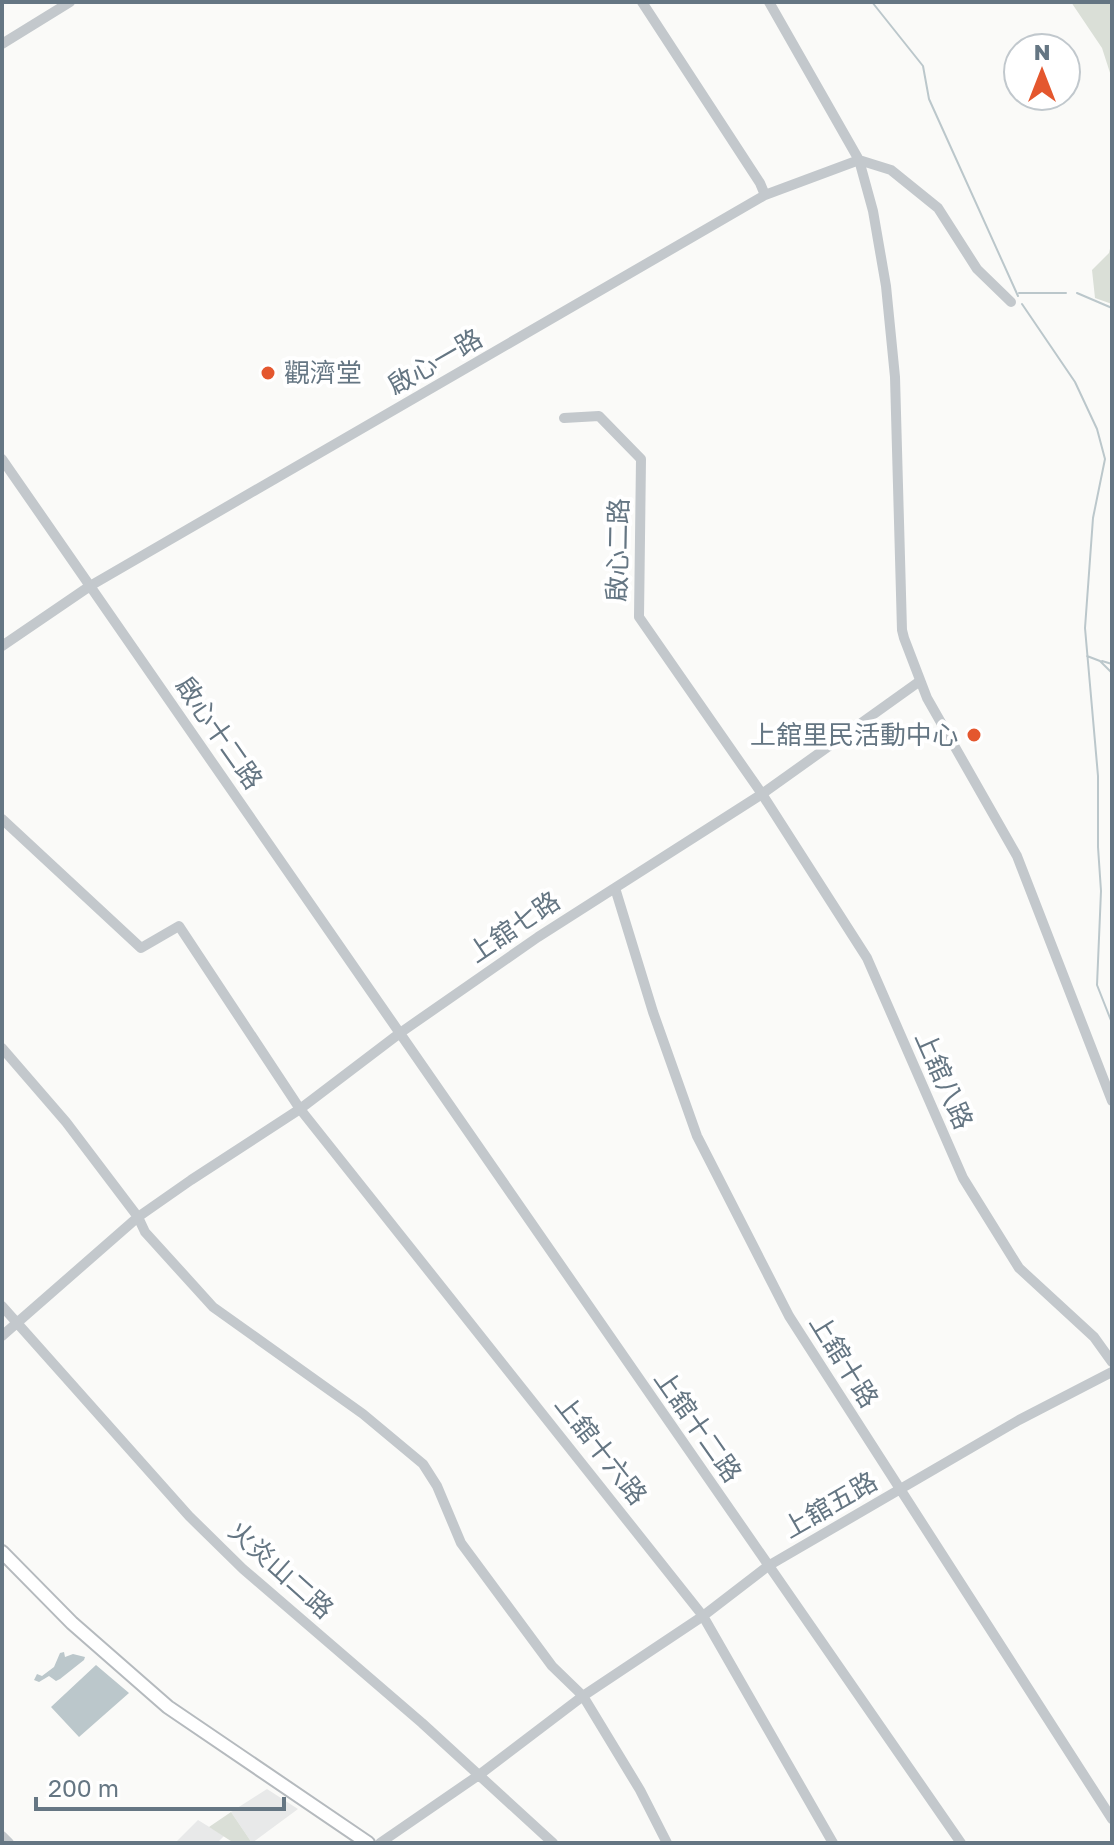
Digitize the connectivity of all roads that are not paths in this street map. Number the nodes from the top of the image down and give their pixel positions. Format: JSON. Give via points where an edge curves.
{"nodes":[{"id":1,"x":70,"y":2,"type":"edge"},
{"id":2,"x":642,"y":2,"type":"edge"},
{"id":3,"x":769,"y":2,"type":"edge"},
{"id":4,"x":2,"y":44,"type":"edge"},
{"id":5,"x":859,"y":160,"type":"junction"},
{"id":6,"x":765,"y":195,"type":"junction"},
{"id":7,"x":1011,"y":302,"type":"dead end"},
{"id":8,"x":564,"y":418,"type":"dead end"},
{"id":9,"x":2,"y":459,"type":"edge"},
{"id":10,"x":90,"y":586,"type":"junction"},
{"id":11,"x":2,"y":646,"type":"edge"},
{"id":12,"x":920,"y":681,"type":"junction"},
{"id":13,"x":762,"y":794,"type":"junction"},
{"id":14,"x":2,"y":819,"type":"edge"},
{"id":15,"x":615,"y":888,"type":"junction"},
{"id":16,"x":400,"y":1033,"type":"junction"},
{"id":17,"x":2,"y":1048,"type":"edge"},
{"id":18,"x":1112,"y":1101,"type":"edge"},
{"id":19,"x":300,"y":1109,"type":"junction"},
{"id":20,"x":138,"y":1217,"type":"junction"},
{"id":21,"x":2,"y":1306,"type":"edge"},
{"id":22,"x":19,"y":1324,"type":"junction"},
{"id":23,"x":2,"y":1336,"type":"edge"},
{"id":24,"x":1112,"y":1362,"type":"edge"},
{"id":25,"x":1112,"y":1372,"type":"edge"},
{"id":26,"x":899,"y":1490,"type":"junction"},
{"id":27,"x":2,"y":1552,"type":"edge"},
{"id":28,"x":768,"y":1566,"type":"junction"},
{"id":29,"x":703,"y":1616,"type":"junction"},
{"id":30,"x":583,"y":1696,"type":"junction"},
{"id":31,"x":479,"y":1775,"type":"junction"},
{"id":32,"x":1112,"y":1819,"type":"edge"},
{"id":33,"x":2,"y":1836,"type":"edge"},
{"id":34,"x":9,"y":1843,"type":"edge"},
{"id":35,"x":368,"y":1843,"type":"edge"},
{"id":36,"x":380,"y":1843,"type":"edge"},
{"id":37,"x":553,"y":1843,"type":"edge"},
{"id":38,"x":667,"y":1843,"type":"edge"},
{"id":39,"x":833,"y":1843,"type":"edge"},
{"id":40,"x":961,"y":1843,"type":"edge"}],
"edges":[{"from":1,"to":4,"type":"street"},
{"from":2,"to":6,"type":"street"},
{"from":3,"to":5,"type":"street"},
{"from":5,"to":6,"type":"street","name":"啟心一路"},
{"from":5,"to":7,"type":"street","via":[[891,170],[938,208],[977,269]]},
{"from":5,"to":12,"type":"street","via":[[886,286],[895,377],[902,630]]},
{"from":6,"to":10,"type":"street","name":"啟心一路"},
{"from":8,"to":13,"type":"street","name":"啟心二路","via":[[599,416],[641,459],[639,617]]},
{"from":9,"to":10,"type":"street","name":"啟心十二路"},
{"from":10,"to":11,"type":"street","name":"啟心一路"},
{"from":10,"to":16,"type":"street","name":"啟心十二路"},
{"from":12,"to":13,"type":"street","name":"上舘七路"},
{"from":12,"to":18,"type":"street","via":[[1017,856]]},
{"from":13,"to":15,"type":"street","name":"上舘七路"},
{"from":13,"to":24,"type":"street","name":"上舘八路","via":[[867,958],[963,1178],[1019,1268],[1094,1337]]},
{"from":14,"to":19,"type":"street","name":"上舘十六路","via":[[141,948],[179,926]]},
{"from":15,"to":16,"type":"street","name":"上舘七路"},
{"from":15,"to":26,"type":"street","name":"上舘十路","via":[[697,1136],[789,1316]]},
{"from":16,"to":19,"type":"street","name":"上舘七路"},
{"from":16,"to":28,"type":"street","name":"上舘十二路"},
{"from":17,"to":20,"type":"street"},
{"from":19,"to":20,"type":"street","name":"上舘七路"},
{"from":19,"to":29,"type":"street","name":"上舘十六路"},
{"from":20,"to":22,"type":"street","name":"上舘七路"},
{"from":20,"to":30,"type":"street","via":[[145,1232],[213,1307],[363,1414],[423,1464],[461,1543],[552,1666]]},
{"from":21,"to":22,"type":"street","name":"火炎山二路"},
{"from":22,"to":23,"type":"street","name":"上舘七路"},
{"from":22,"to":31,"type":"street","name":"火炎山二路","via":[[189,1516],[243,1569]]},
{"from":25,"to":26,"type":"street","name":"上舘五路"},
{"from":26,"to":28,"type":"street","name":"上舘五路"},
{"from":26,"to":32,"type":"street","name":"上舘十路"},
{"from":27,"to":35,"type":"main road","via":[[72,1623],[168,1707]]},
{"from":28,"to":29,"type":"street","name":"上舘五路"},
{"from":28,"to":40,"type":"street","name":"上舘十二路"},
{"from":29,"to":30,"type":"street","name":"上舘五路"},
{"from":29,"to":39,"type":"street","name":"上舘十六路"},
{"from":30,"to":31,"type":"street","name":"上舘五路"},
{"from":30,"to":38,"type":"street"},
{"from":31,"to":36,"type":"street","name":"上舘五路"},
{"from":31,"to":37,"type":"street","name":"火炎山二路"},
{"from":33,"to":34,"type":"street"}]}
